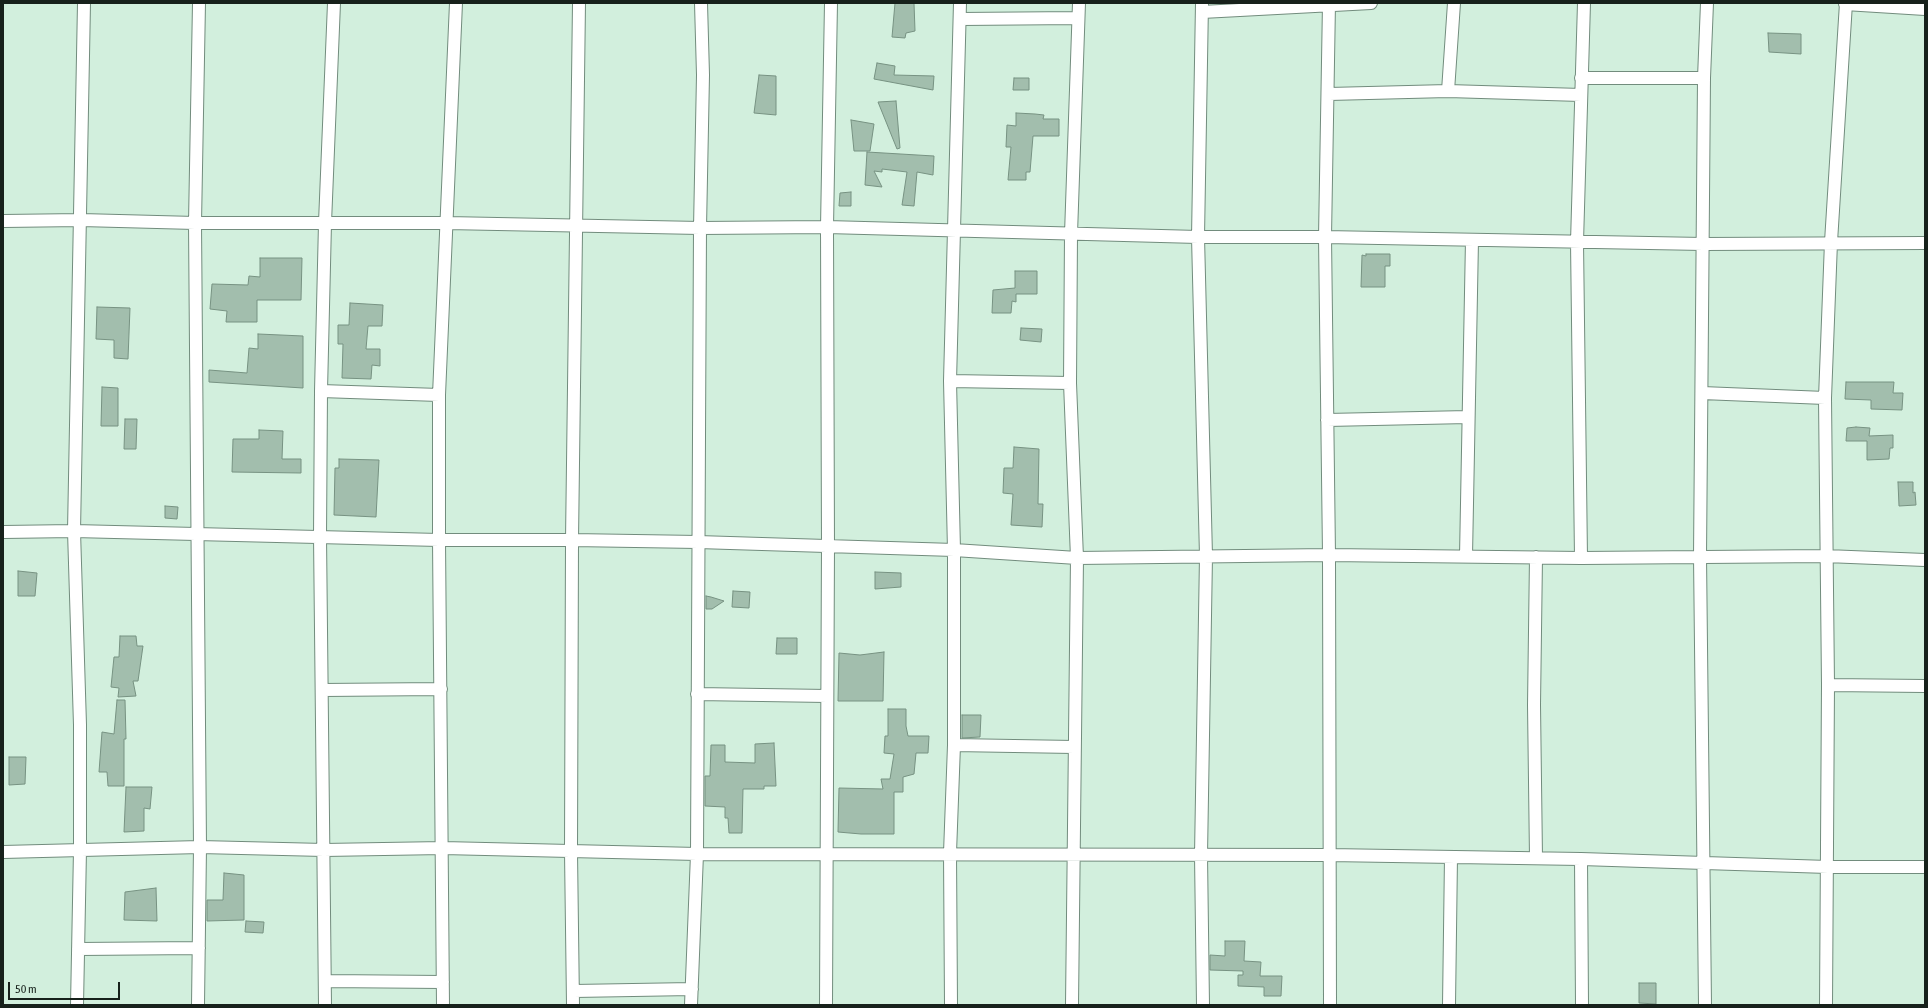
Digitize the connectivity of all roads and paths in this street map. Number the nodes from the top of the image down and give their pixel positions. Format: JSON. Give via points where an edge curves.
{"nodes":[{"id":1,"x":84,"y":3,"type":"edge"},
{"id":2,"x":199,"y":3,"type":"edge"},
{"id":3,"x":334,"y":3,"type":"edge"},
{"id":4,"x":456,"y":3,"type":"edge"},
{"id":5,"x":579,"y":3,"type":"edge"},
{"id":6,"x":702,"y":3,"type":"edge"},
{"id":7,"x":831,"y":3,"type":"edge"},
{"id":8,"x":960,"y":3,"type":"edge"},
{"id":9,"x":1078,"y":3,"type":"edge"},
{"id":10,"x":1370,"y":3,"type":"edge"},
{"id":11,"x":1454,"y":3,"type":"edge"},
{"id":12,"x":1584,"y":3,"type":"edge"},
{"id":13,"x":1707,"y":3,"type":"edge"},
{"id":14,"x":1329,"y":4,"type":"edge"},
{"id":15,"x":1846,"y":4,"type":"edge"},
{"id":16,"x":1202,"y":7,"type":"edge"},
{"id":17,"x":1925,"y":9,"type":"edge"},
{"id":18,"x":1078,"y":18,"type":"junction"},
{"id":19,"x":960,"y":19,"type":"junction"},
{"id":20,"x":1581,"y":78,"type":"junction"},
{"id":21,"x":1704,"y":78,"type":"junction"},
{"id":22,"x":1448,"y":91,"type":"junction"},
{"id":23,"x":1329,"y":94,"type":"junction"},
{"id":24,"x":1581,"y":95,"type":"junction"},
{"id":25,"x":81,"y":220,"type":"junction"},
{"id":26,"x":3,"y":221,"type":"edge"},
{"id":27,"x":195,"y":223,"type":"junction"},
{"id":28,"x":324,"y":223,"type":"junction"},
{"id":29,"x":447,"y":223,"type":"junction"},
{"id":30,"x":576,"y":226,"type":"junction"},
{"id":31,"x":827,"y":227,"type":"junction"},
{"id":32,"x":700,"y":228,"type":"junction"},
{"id":33,"x":953,"y":230,"type":"junction"},
{"id":34,"x":1072,"y":234,"type":"junction"},
{"id":35,"x":1198,"y":237,"type":"junction"},
{"id":36,"x":1325,"y":237,"type":"junction"},
{"id":37,"x":1472,"y":240,"type":"junction"},
{"id":38,"x":1576,"y":242,"type":"junction"},
{"id":39,"x":1831,"y":242,"type":"junction"},
{"id":40,"x":1925,"y":243,"type":"edge"},
{"id":41,"x":1703,"y":244,"type":"junction"},
{"id":42,"x":950,"y":381,"type":"junction"},
{"id":43,"x":1070,"y":383,"type":"junction"},
{"id":44,"x":321,"y":391,"type":"junction"},
{"id":45,"x":1702,"y":393,"type":"junction"},
{"id":46,"x":439,"y":395,"type":"junction"},
{"id":47,"x":1825,"y":398,"type":"junction"},
{"id":48,"x":1468,"y":417,"type":"junction"},
{"id":49,"x":1328,"y":420,"type":"junction"},
{"id":50,"x":74,"y":531,"type":"junction"},
{"id":51,"x":3,"y":532,"type":"edge"},
{"id":52,"x":196,"y":534,"type":"junction"},
{"id":53,"x":320,"y":536,"type":"junction"},
{"id":54,"x":439,"y":540,"type":"junction"},
{"id":55,"x":572,"y":540,"type":"junction"},
{"id":56,"x":698,"y":542,"type":"junction"},
{"id":57,"x":828,"y":546,"type":"junction"},
{"id":58,"x":954,"y":550,"type":"junction"},
{"id":59,"x":1329,"y":555,"type":"junction"},
{"id":60,"x":1206,"y":556,"type":"junction"},
{"id":61,"x":1466,"y":556,"type":"junction"},
{"id":62,"x":1700,"y":556,"type":"junction"},
{"id":63,"x":1826,"y":556,"type":"junction"},
{"id":64,"x":1536,"y":557,"type":"junction"},
{"id":65,"x":1077,"y":558,"type":"junction"},
{"id":66,"x":1581,"y":558,"type":"junction"},
{"id":67,"x":1925,"y":560,"type":"edge"},
{"id":68,"x":1828,"y":685,"type":"junction"},
{"id":69,"x":1925,"y":686,"type":"edge"},
{"id":70,"x":441,"y":689,"type":"junction"},
{"id":71,"x":322,"y":690,"type":"junction"},
{"id":72,"x":697,"y":694,"type":"junction"},
{"id":73,"x":827,"y":696,"type":"junction"},
{"id":74,"x":954,"y":745,"type":"junction"},
{"id":75,"x":1074,"y":747,"type":"junction"},
{"id":76,"x":200,"y":847,"type":"junction"},
{"id":77,"x":443,"y":848,"type":"junction"},
{"id":78,"x":80,"y":850,"type":"junction"},
{"id":79,"x":324,"y":850,"type":"junction"},
{"id":80,"x":3,"y":852,"type":"edge"},
{"id":81,"x":571,"y":852,"type":"junction"},
{"id":82,"x":950,"y":853,"type":"junction"},
{"id":83,"x":697,"y":854,"type":"junction"},
{"id":84,"x":826,"y":854,"type":"junction"},
{"id":85,"x":1201,"y":855,"type":"junction"},
{"id":86,"x":1329,"y":855,"type":"junction"},
{"id":87,"x":1072,"y":856,"type":"junction"},
{"id":88,"x":1451,"y":857,"type":"junction"},
{"id":89,"x":1536,"y":858,"type":"junction"},
{"id":90,"x":1581,"y":859,"type":"junction"},
{"id":91,"x":1702,"y":863,"type":"junction"},
{"id":92,"x":1828,"y":867,"type":"junction"},
{"id":93,"x":1925,"y":867,"type":"edge"},
{"id":94,"x":199,"y":948,"type":"junction"},
{"id":95,"x":78,"y":949,"type":"junction"},
{"id":96,"x":325,"y":981,"type":"junction"},
{"id":97,"x":442,"y":982,"type":"junction"},
{"id":98,"x":692,"y":989,"type":"junction"},
{"id":99,"x":574,"y":991,"type":"junction"},
{"id":100,"x":77,"y":1005,"type":"edge"},
{"id":101,"x":198,"y":1005,"type":"edge"},
{"id":102,"x":325,"y":1005,"type":"edge"},
{"id":103,"x":443,"y":1005,"type":"edge"},
{"id":104,"x":573,"y":1005,"type":"edge"},
{"id":105,"x":692,"y":1005,"type":"edge"},
{"id":106,"x":826,"y":1005,"type":"edge"},
{"id":107,"x":952,"y":1005,"type":"edge"},
{"id":108,"x":1072,"y":1005,"type":"edge"},
{"id":109,"x":1202,"y":1005,"type":"edge"},
{"id":110,"x":1330,"y":1005,"type":"edge"},
{"id":111,"x":1449,"y":1005,"type":"edge"},
{"id":112,"x":1582,"y":1005,"type":"edge"},
{"id":113,"x":1705,"y":1005,"type":"edge"},
{"id":114,"x":1826,"y":1005,"type":"edge"}],
"edges":[{"from":1,"to":25,"type":"street"},
{"from":2,"to":27,"type":"street"},
{"from":3,"to":28,"type":"street"},
{"from":4,"to":29,"type":"street"},
{"from":5,"to":30,"type":"street"},
{"from":6,"to":32,"type":"street"},
{"from":7,"to":31,"type":"street"},
{"from":8,"to":19,"type":"street"},
{"from":9,"to":18,"type":"street"},
{"from":10,"to":14,"type":"street"},
{"from":11,"to":22,"type":"street"},
{"from":12,"to":20,"type":"street"},
{"from":13,"to":21,"type":"street"},
{"from":14,"to":16,"type":"street"},
{"from":14,"to":23,"type":"street"},
{"from":15,"to":17,"type":"street"},
{"from":15,"to":39,"type":"street"},
{"from":16,"to":35,"type":"street"},
{"from":18,"to":19,"type":"street"},
{"from":18,"to":34,"type":"street"},
{"from":19,"to":33,"type":"street"},
{"from":20,"to":21,"type":"street"},
{"from":20,"to":24,"type":"street"},
{"from":21,"to":41,"type":"street"},
{"from":22,"to":23,"type":"street"},
{"from":22,"to":24,"type":"street"},
{"from":23,"to":36,"type":"street"},
{"from":24,"to":38,"type":"street"},
{"from":25,"to":26,"type":"street"},
{"from":25,"to":27,"type":"street"},
{"from":25,"to":50,"type":"street"},
{"from":27,"to":28,"type":"street"},
{"from":27,"to":52,"type":"street"},
{"from":28,"to":29,"type":"street"},
{"from":28,"to":44,"type":"street"},
{"from":29,"to":30,"type":"street"},
{"from":29,"to":46,"type":"street"},
{"from":30,"to":32,"type":"street"},
{"from":30,"to":55,"type":"street"},
{"from":31,"to":32,"type":"street"},
{"from":31,"to":33,"type":"street"},
{"from":31,"to":57,"type":"street"},
{"from":32,"to":56,"type":"street"},
{"from":33,"to":34,"type":"street"},
{"from":33,"to":42,"type":"street"},
{"from":34,"to":35,"type":"street"},
{"from":34,"to":43,"type":"street"},
{"from":35,"to":36,"type":"street"},
{"from":35,"to":60,"type":"street"},
{"from":36,"to":37,"type":"street"},
{"from":36,"to":49,"type":"street"},
{"from":37,"to":38,"type":"street"},
{"from":37,"to":48,"type":"street"},
{"from":38,"to":41,"type":"street"},
{"from":38,"to":66,"type":"street"},
{"from":39,"to":40,"type":"street"},
{"from":39,"to":41,"type":"street"},
{"from":39,"to":47,"type":"street"},
{"from":41,"to":45,"type":"street"},
{"from":42,"to":43,"type":"street"},
{"from":42,"to":58,"type":"street"},
{"from":43,"to":65,"type":"street"},
{"from":44,"to":46,"type":"street"},
{"from":44,"to":53,"type":"street"},
{"from":45,"to":47,"type":"street"},
{"from":45,"to":62,"type":"street"},
{"from":46,"to":54,"type":"street"},
{"from":47,"to":63,"type":"street"},
{"from":48,"to":49,"type":"street"},
{"from":48,"to":61,"type":"street"},
{"from":49,"to":59,"type":"street"},
{"from":50,"to":51,"type":"street"},
{"from":50,"to":52,"type":"street"},
{"from":50,"to":78,"type":"street","via":[[80,725]]},
{"from":52,"to":53,"type":"street"},
{"from":52,"to":76,"type":"street"},
{"from":53,"to":54,"type":"street"},
{"from":53,"to":71,"type":"street"},
{"from":54,"to":55,"type":"street"},
{"from":54,"to":70,"type":"street"},
{"from":55,"to":56,"type":"street"},
{"from":55,"to":81,"type":"street"},
{"from":56,"to":57,"type":"street"},
{"from":56,"to":72,"type":"street"},
{"from":57,"to":58,"type":"street"},
{"from":57,"to":73,"type":"street"},
{"from":58,"to":65,"type":"street"},
{"from":58,"to":74,"type":"street"},
{"from":59,"to":60,"type":"street"},
{"from":59,"to":61,"type":"street"},
{"from":59,"to":86,"type":"street"},
{"from":60,"to":65,"type":"street"},
{"from":60,"to":85,"type":"street"},
{"from":61,"to":64,"type":"street"},
{"from":62,"to":63,"type":"street"},
{"from":62,"to":66,"type":"street"},
{"from":62,"to":91,"type":"street"},
{"from":63,"to":67,"type":"street"},
{"from":63,"to":68,"type":"street"},
{"from":64,"to":66,"type":"street"},
{"from":64,"to":89,"type":"street"},
{"from":65,"to":75,"type":"street"},
{"from":68,"to":69,"type":"street"},
{"from":68,"to":92,"type":"street"},
{"from":70,"to":71,"type":"street"},
{"from":70,"to":77,"type":"street"},
{"from":71,"to":79,"type":"street"},
{"from":72,"to":73,"type":"street"},
{"from":72,"to":83,"type":"street"},
{"from":73,"to":84,"type":"street"},
{"from":74,"to":75,"type":"street"},
{"from":74,"to":82,"type":"street"},
{"from":75,"to":87,"type":"street"},
{"from":76,"to":78,"type":"street"},
{"from":76,"to":79,"type":"street"},
{"from":76,"to":94,"type":"street"},
{"from":77,"to":79,"type":"street"},
{"from":77,"to":81,"type":"street"},
{"from":77,"to":97,"type":"street"},
{"from":78,"to":80,"type":"street"},
{"from":78,"to":95,"type":"street"},
{"from":79,"to":96,"type":"street"},
{"from":81,"to":83,"type":"street"},
{"from":81,"to":99,"type":"street"},
{"from":82,"to":84,"type":"street"},
{"from":82,"to":87,"type":"street"},
{"from":82,"to":107,"type":"street"},
{"from":83,"to":84,"type":"street"},
{"from":83,"to":98,"type":"street"},
{"from":84,"to":106,"type":"street"},
{"from":85,"to":86,"type":"street"},
{"from":85,"to":87,"type":"street"},
{"from":85,"to":109,"type":"street"},
{"from":86,"to":88,"type":"street"},
{"from":86,"to":110,"type":"street"},
{"from":87,"to":108,"type":"street"},
{"from":88,"to":89,"type":"street"},
{"from":88,"to":111,"type":"street"},
{"from":89,"to":90,"type":"street"},
{"from":90,"to":91,"type":"street"},
{"from":90,"to":112,"type":"street"},
{"from":91,"to":92,"type":"street"},
{"from":91,"to":113,"type":"street"},
{"from":92,"to":93,"type":"street"},
{"from":92,"to":114,"type":"street"},
{"from":94,"to":95,"type":"street"},
{"from":94,"to":101,"type":"street"},
{"from":95,"to":100,"type":"street"},
{"from":96,"to":97,"type":"street"},
{"from":96,"to":102,"type":"street"},
{"from":97,"to":103,"type":"street"},
{"from":98,"to":99,"type":"street"},
{"from":98,"to":105,"type":"street"},
{"from":99,"to":104,"type":"street"}]}
